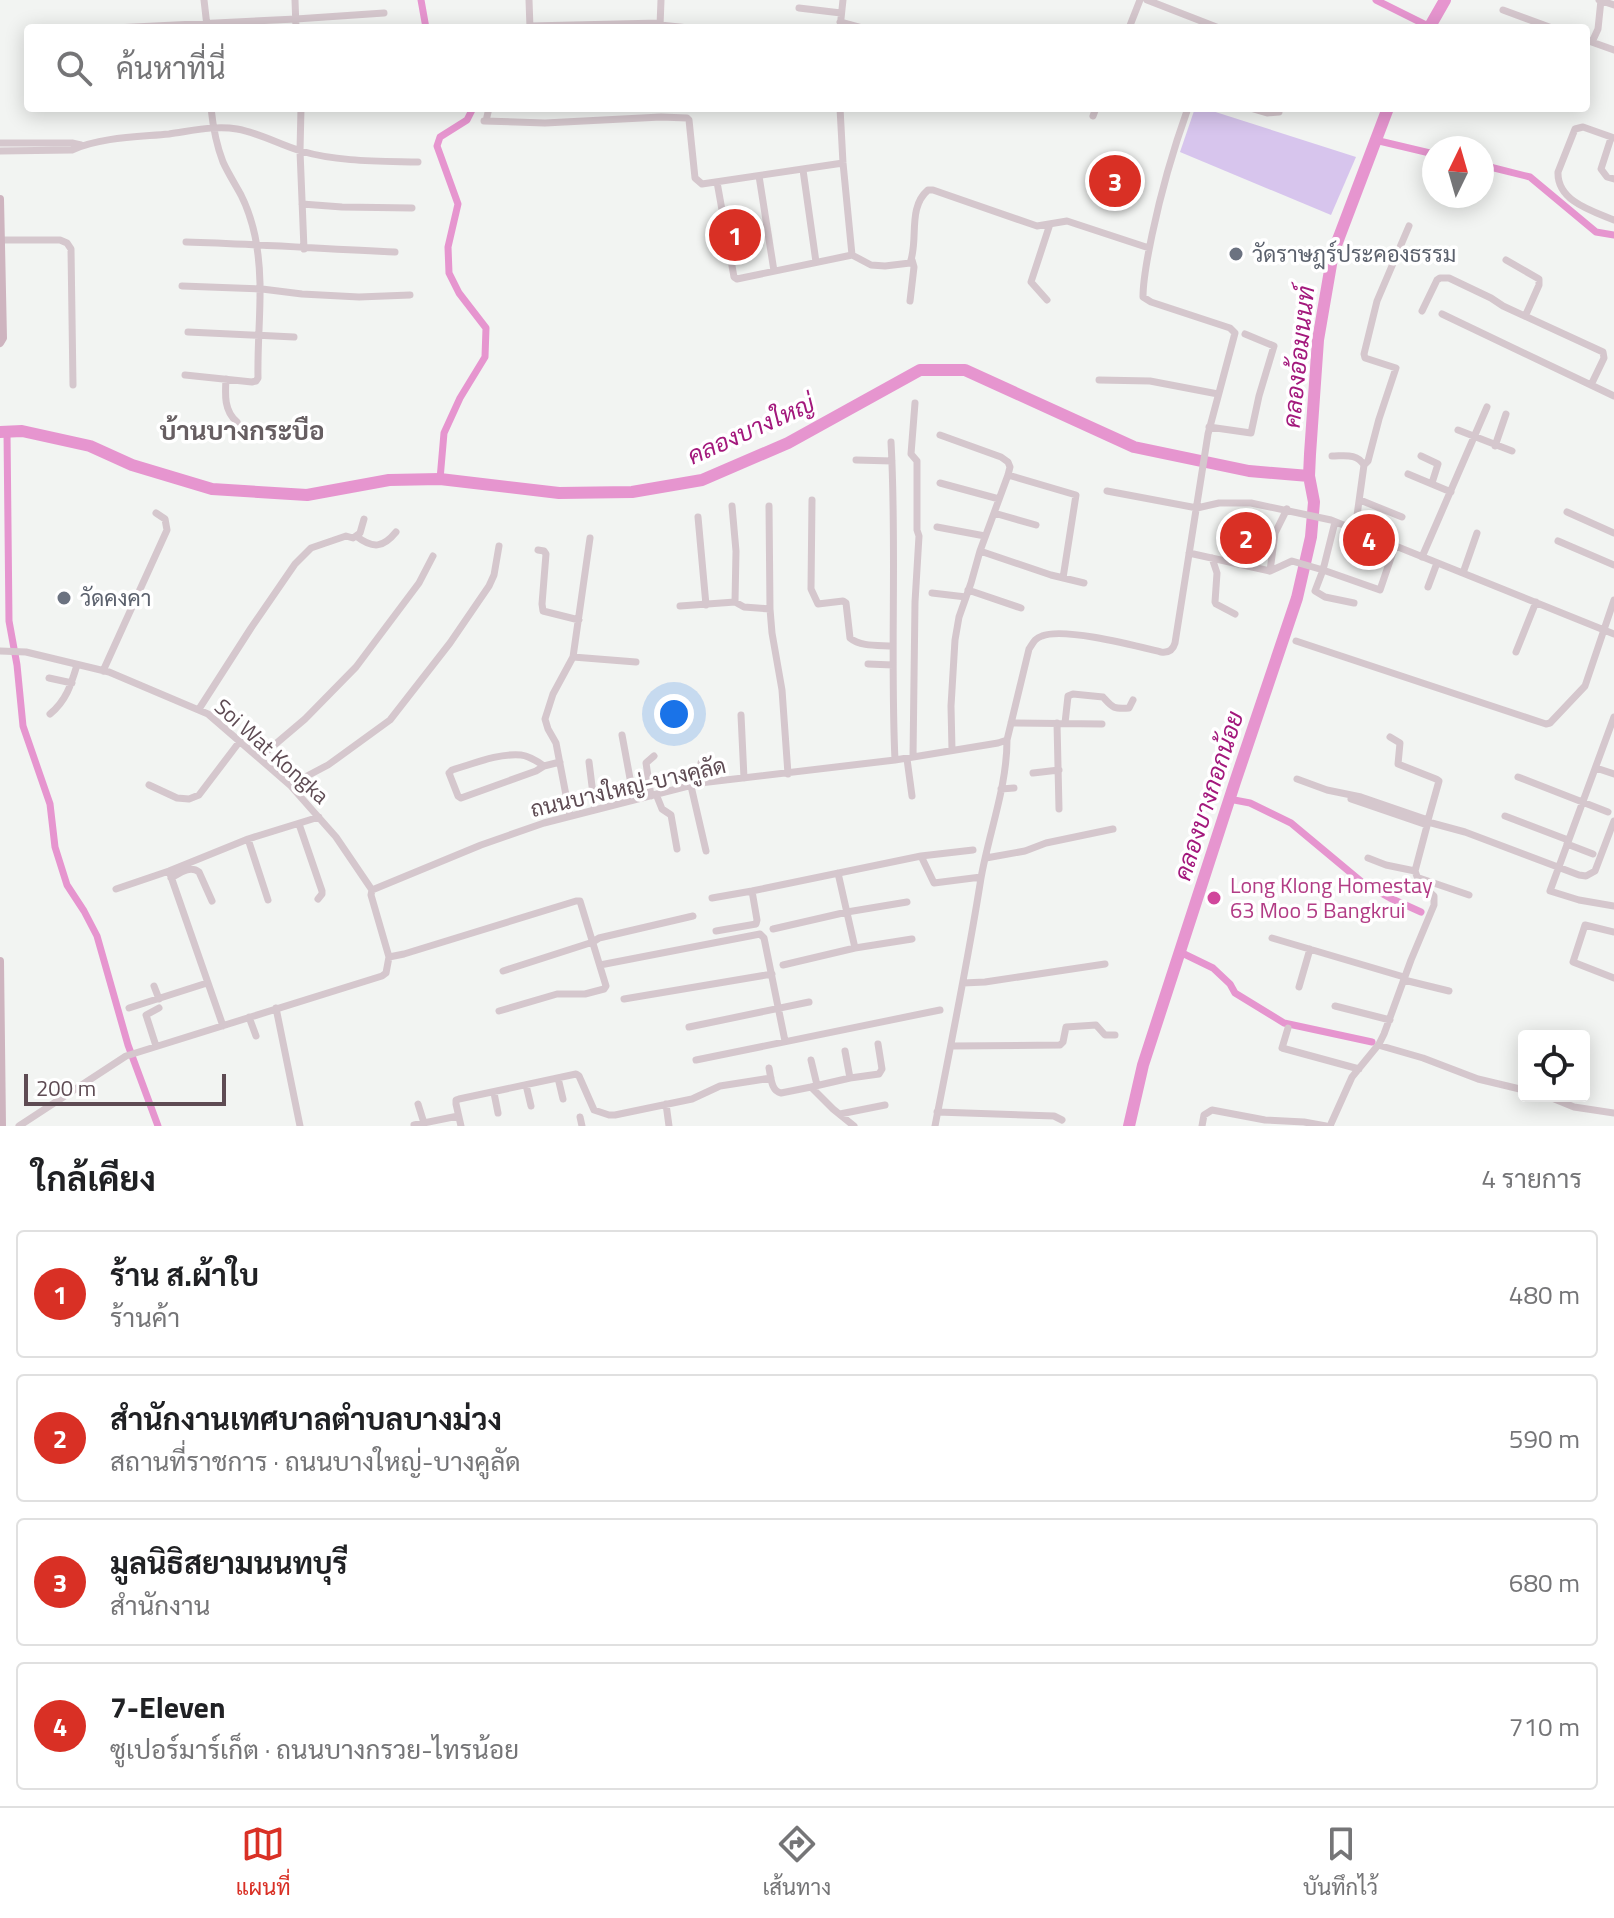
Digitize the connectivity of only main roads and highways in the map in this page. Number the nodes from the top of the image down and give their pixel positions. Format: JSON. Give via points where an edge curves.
{"nodes":[{"id":1,"x":0,"y":199,"type":"edge"},
{"id":2,"x":1,"y":240,"type":"edge"},
{"id":3,"x":0,"y":343,"type":"edge"},
{"id":4,"x":0,"y":961,"type":"edge"},
{"id":5,"x":2,"y":1126,"type":"edge"}],
"edges":[{"from":1,"to":2,"type":"main road"},
{"from":2,"to":3,"type":"main road"},
{"from":4,"to":5,"type":"main road"}]}
